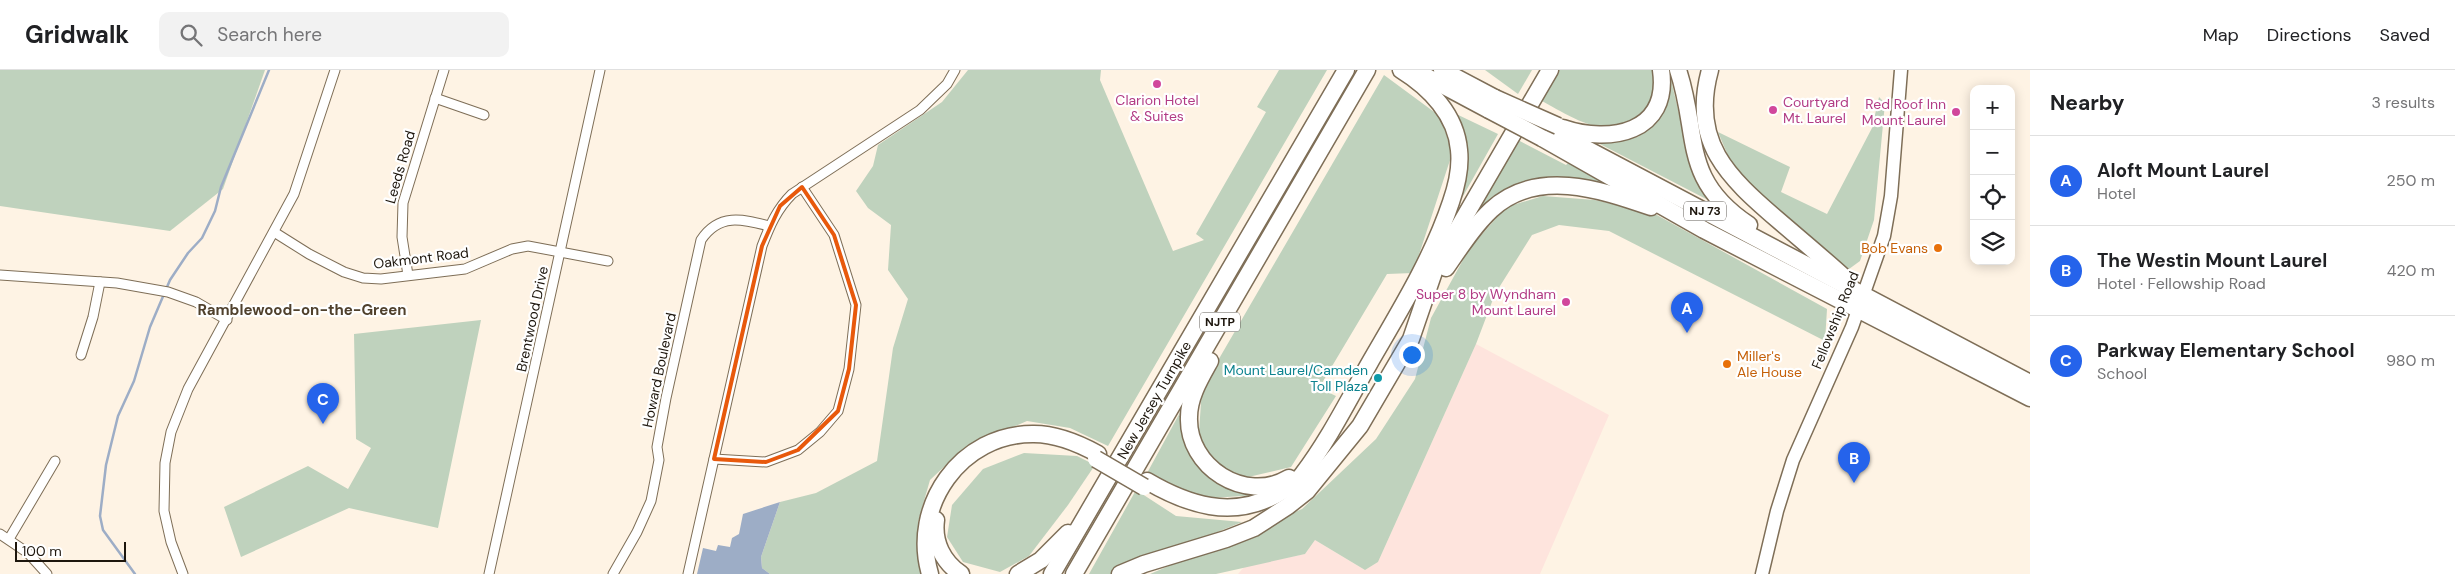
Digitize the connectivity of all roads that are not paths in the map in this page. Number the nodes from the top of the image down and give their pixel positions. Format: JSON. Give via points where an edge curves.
{"nodes":[{"id":1,"x":335,"y":70,"type":"edge"},
{"id":2,"x":444,"y":70,"type":"edge"},
{"id":3,"x":600,"y":70,"type":"edge"},
{"id":4,"x":955,"y":70,"type":"edge"},
{"id":5,"x":1346,"y":70,"type":"edge"},
{"id":6,"x":1367,"y":70,"type":"edge"},
{"id":7,"x":1402,"y":70,"type":"edge"},
{"id":8,"x":1414,"y":70,"type":"edge"},
{"id":9,"x":1442,"y":70,"type":"edge"},
{"id":10,"x":1542,"y":70,"type":"edge"},
{"id":11,"x":1550,"y":70,"type":"edge"},
{"id":12,"x":1661,"y":70,"type":"edge"},
{"id":13,"x":1678,"y":70,"type":"edge"},
{"id":14,"x":1710,"y":70,"type":"edge"},
{"id":15,"x":1899,"y":72,"type":"edge"},
{"id":16,"x":436,"y":98,"type":"junction"},
{"id":17,"x":1492,"y":104,"type":"junction"},
{"id":18,"x":484,"y":115,"type":"dead end"},
{"id":19,"x":1549,"y":131,"type":"junction"},
{"id":20,"x":802,"y":187,"type":"junction"},
{"id":21,"x":1281,"y":218,"type":"junction"},
{"id":22,"x":770,"y":226,"type":"junction"},
{"id":23,"x":1704,"y":230,"type":"junction"},
{"id":24,"x":274,"y":232,"type":"junction"},
{"id":25,"x":561,"y":251,"type":"junction"},
{"id":26,"x":608,"y":261,"type":"dead end"},
{"id":27,"x":1824,"y":274,"type":"junction"},
{"id":28,"x":0,"y":275,"type":"edge"},
{"id":29,"x":408,"y":275,"type":"junction"},
{"id":30,"x":100,"y":282,"type":"junction"},
{"id":31,"x":1416,"y":299,"type":"junction"},
{"id":32,"x":1860,"y":302,"type":"junction"},
{"id":33,"x":226,"y":320,"type":"junction"},
{"id":34,"x":81,"y":355,"type":"dead end"},
{"id":35,"x":2030,"y":383,"type":"edge"},
{"id":36,"x":2030,"y":398,"type":"edge"},
{"id":37,"x":1145,"y":414,"type":"junction"},
{"id":38,"x":1315,"y":455,"type":"junction"},
{"id":39,"x":1097,"y":456,"type":"junction"},
{"id":40,"x":714,"y":459,"type":"junction"},
{"id":41,"x":55,"y":461,"type":"dead end"},
{"id":42,"x":1331,"y":461,"type":"junction"},
{"id":43,"x":1146,"y":484,"type":"junction"},
{"id":44,"x":4,"y":537,"type":"edge"},
{"id":45,"x":47,"y":574,"type":"edge"},
{"id":46,"x":183,"y":574,"type":"edge"},
{"id":47,"x":489,"y":574,"type":"edge"},
{"id":48,"x":613,"y":574,"type":"edge"},
{"id":49,"x":688,"y":574,"type":"edge"},
{"id":50,"x":930,"y":574,"type":"edge"},
{"id":51,"x":961,"y":574,"type":"edge"},
{"id":52,"x":1018,"y":574,"type":"edge"},
{"id":53,"x":1052,"y":574,"type":"edge"},
{"id":54,"x":1074,"y":574,"type":"edge"},
{"id":55,"x":1120,"y":574,"type":"edge"},
{"id":56,"x":1762,"y":574,"type":"edge"}],
"edges":[{"from":1,"to":24,"type":"street","via":[[299,181]]},
{"from":2,"to":16,"type":"street","name":"Leeds Road"},
{"from":3,"to":25,"type":"street","name":"Brentwood Drive"},
{"from":4,"to":20,"type":"street","via":[[947,84],[920,110]]},
{"from":5,"to":37,"type":"highway","name":"New Jersey Turnpike","number":"NJTP"},
{"from":6,"to":21,"type":"highway","name":"New Jersey Turnpike","number":"NJTP"},
{"from":7,"to":31,"type":"highway","via":[[1427,89],[1441,105],[1455,130],[1460,158],[1448,212]]},
{"from":8,"to":17,"type":"highway"},
{"from":9,"to":17,"type":"highway"},
{"from":10,"to":31,"type":"highway","via":[[1430,264]]},
{"from":11,"to":31,"type":"highway"},
{"from":12,"to":19,"type":"highway","via":[[1662,88],[1658,103],[1648,118],[1634,129],[1597,136]]},
{"from":13,"to":27,"type":"highway","via":[[1694,155],[1712,192],[1735,216]]},
{"from":14,"to":32,"type":"highway","via":[[1706,121],[1722,164],[1742,189]]},
{"from":15,"to":32,"type":"street","name":"Fellowship Road","via":[[1888,218],[1881,248]]},
{"from":16,"to":18,"type":"street"},
{"from":16,"to":29,"type":"street","name":"Leeds Road","via":[[402,212]]},
{"from":17,"to":19,"type":"highway","bridge":true},
{"from":19,"to":23,"type":"highway","number":"NJ 73"},
{"from":19,"to":27,"type":"highway","number":"NJ 73"},
{"from":20,"to":22,"type":"street","via":[[780,206]]},
{"from":20,"to":40,"type":"street","via":[[834,235],[856,305],[849,369],[838,411],[798,450],[766,462]]},
{"from":21,"to":38,"type":"highway","via":[[1258,271],[1194,393],[1188,417],[1190,432],[1207,465],[1220,476],[1241,485],[1262,486],[1284,481]]},
{"from":21,"to":54,"type":"highway","name":"New Jersey Turnpike","number":"NJTP"},
{"from":22,"to":40,"type":"street","via":[[762,246]]},
{"from":22,"to":48,"type":"street","name":"Howard Boulevard","via":[[746,220],[719,222],[701,240],[656,447],[659,460],[651,501]]},
{"from":23,"to":31,"type":"highway","via":[[1659,210],[1609,194],[1561,185],[1532,187],[1515,193],[1490,210]]},
{"from":23,"to":32,"type":"highway","number":"NJ 73"},
{"from":24,"to":29,"type":"street","name":"Oakmont Road","via":[[353,276],[372,279]]},
{"from":24,"to":33,"type":"street"},
{"from":25,"to":26,"type":"street","name":"Oakmont Road"},
{"from":25,"to":29,"type":"street","name":"Oakmont Road","via":[[521,247],[465,269]]},
{"from":25,"to":47,"type":"street","name":"Brentwood Drive"},
{"from":27,"to":32,"type":"highway","number":"NJ 73"},
{"from":28,"to":30,"type":"street"},
{"from":30,"to":33,"type":"street","via":[[178,294]]},
{"from":30,"to":34,"type":"street"},
{"from":31,"to":38,"type":"highway"},
{"from":31,"to":42,"type":"highway","via":[[1411,339],[1360,426]]},
{"from":32,"to":35,"type":"highway","number":"NJ 73"},
{"from":32,"to":36,"type":"highway","number":"NJ 73"},
{"from":32,"to":56,"type":"street","name":"Fellowship Road","via":[[1793,460]]},
{"from":33,"to":46,"type":"street","via":[[181,403],[167,448],[164,511]]},
{"from":37,"to":52,"type":"highway","via":[[1132,427],[1072,529],[1049,553]]},
{"from":37,"to":53,"type":"highway","name":"New Jersey Turnpike","number":"NJTP"},
{"from":38,"to":43,"type":"highway","via":[[1302,475],[1286,489],[1259,503],[1240,508],[1209,507],[1189,502]]},
{"from":39,"to":43,"type":"highway"},
{"from":39,"to":50,"type":"highway","via":[[1064,438],[1033,434],[1003,438],[975,452],[952,471],[932,506],[926,534]]},
{"from":39,"to":51,"type":"highway","via":[[1066,446],[1028,441],[996,448],[968,465],[943,498],[935,525],[941,551]]},
{"from":40,"to":49,"type":"street"},
{"from":41,"to":44,"type":"street"},
{"from":42,"to":43,"type":"highway","via":[[1284,499],[1239,515],[1217,516],[1194,511]]},
{"from":42,"to":55,"type":"highway","via":[[1307,491],[1260,524],[1226,539]]},
{"from":44,"to":45,"type":"street","via":[[28,553]]}]}
